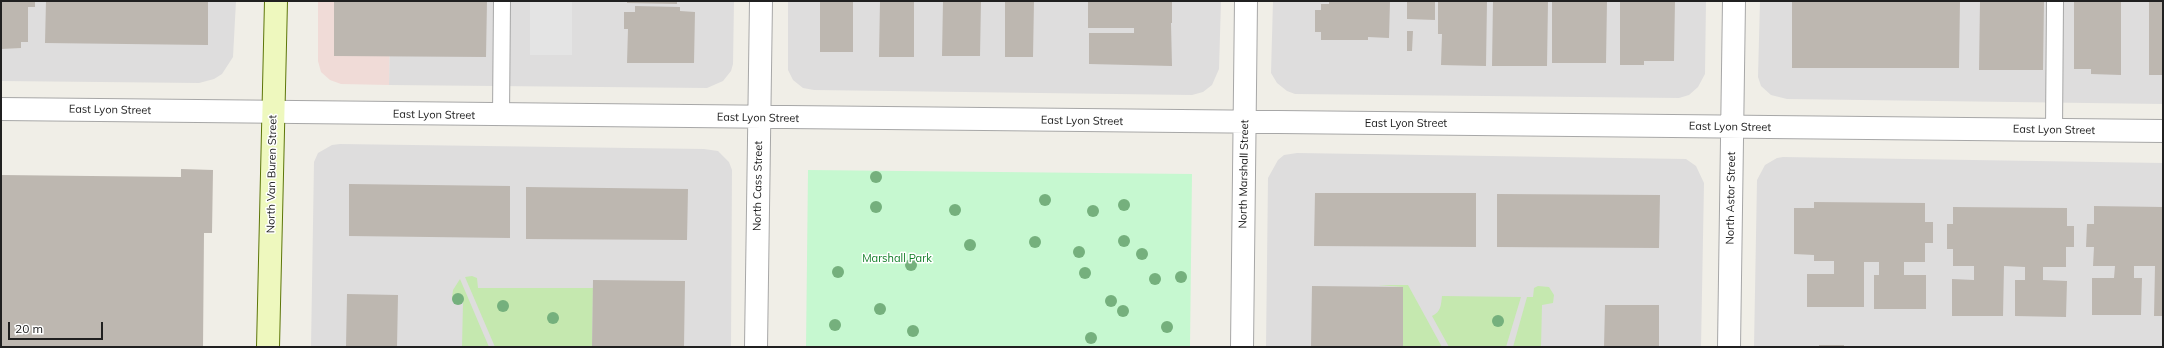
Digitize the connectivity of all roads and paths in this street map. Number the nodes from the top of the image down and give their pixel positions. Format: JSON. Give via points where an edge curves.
{"nodes":[{"id":1,"x":276,"y":1,"type":"edge"},
{"id":2,"x":502,"y":1,"type":"edge"},
{"id":3,"x":761,"y":1,"type":"edge"},
{"id":4,"x":1246,"y":1,"type":"edge"},
{"id":5,"x":1734,"y":1,"type":"edge"},
{"id":6,"x":2055,"y":1,"type":"edge"},
{"id":7,"x":1,"y":109,"type":"edge"},
{"id":8,"x":274,"y":113,"type":"junction"},
{"id":9,"x":501,"y":115,"type":"junction"},
{"id":10,"x":759,"y":118,"type":"junction"},
{"id":11,"x":1245,"y":122,"type":"junction"},
{"id":12,"x":1732,"y":128,"type":"junction"},
{"id":13,"x":2054,"y":130,"type":"junction"},
{"id":14,"x":2163,"y":131,"type":"edge"},
{"id":15,"x":268,"y":347,"type":"edge"},
{"id":16,"x":756,"y":347,"type":"edge"},
{"id":17,"x":1242,"y":347,"type":"edge"},
{"id":18,"x":1729,"y":347,"type":"edge"}],
"edges":[{"from":1,"to":8,"type":"main road","name":"North Van Buren Street"},
{"from":2,"to":9,"type":"lane"},
{"from":3,"to":10,"type":"street","name":"North Cass Street"},
{"from":4,"to":11,"type":"street","name":"North Marshall Street"},
{"from":5,"to":12,"type":"street","name":"North Astor Street"},
{"from":6,"to":13,"type":"lane"},
{"from":7,"to":8,"type":"street","name":"East Lyon Street"},
{"from":8,"to":9,"type":"street","name":"East Lyon Street"},
{"from":8,"to":15,"type":"main road","name":"North Van Buren Street"},
{"from":9,"to":10,"type":"street","name":"East Lyon Street"},
{"from":10,"to":11,"type":"street","name":"East Lyon Street"},
{"from":10,"to":16,"type":"street","name":"North Cass Street"},
{"from":11,"to":12,"type":"street","name":"East Lyon Street"},
{"from":11,"to":17,"type":"street","name":"North Marshall Street"},
{"from":12,"to":13,"type":"street","name":"East Lyon Street"},
{"from":12,"to":18,"type":"street","name":"North Astor Street"},
{"from":13,"to":14,"type":"street","name":"East Lyon Street"}]}
